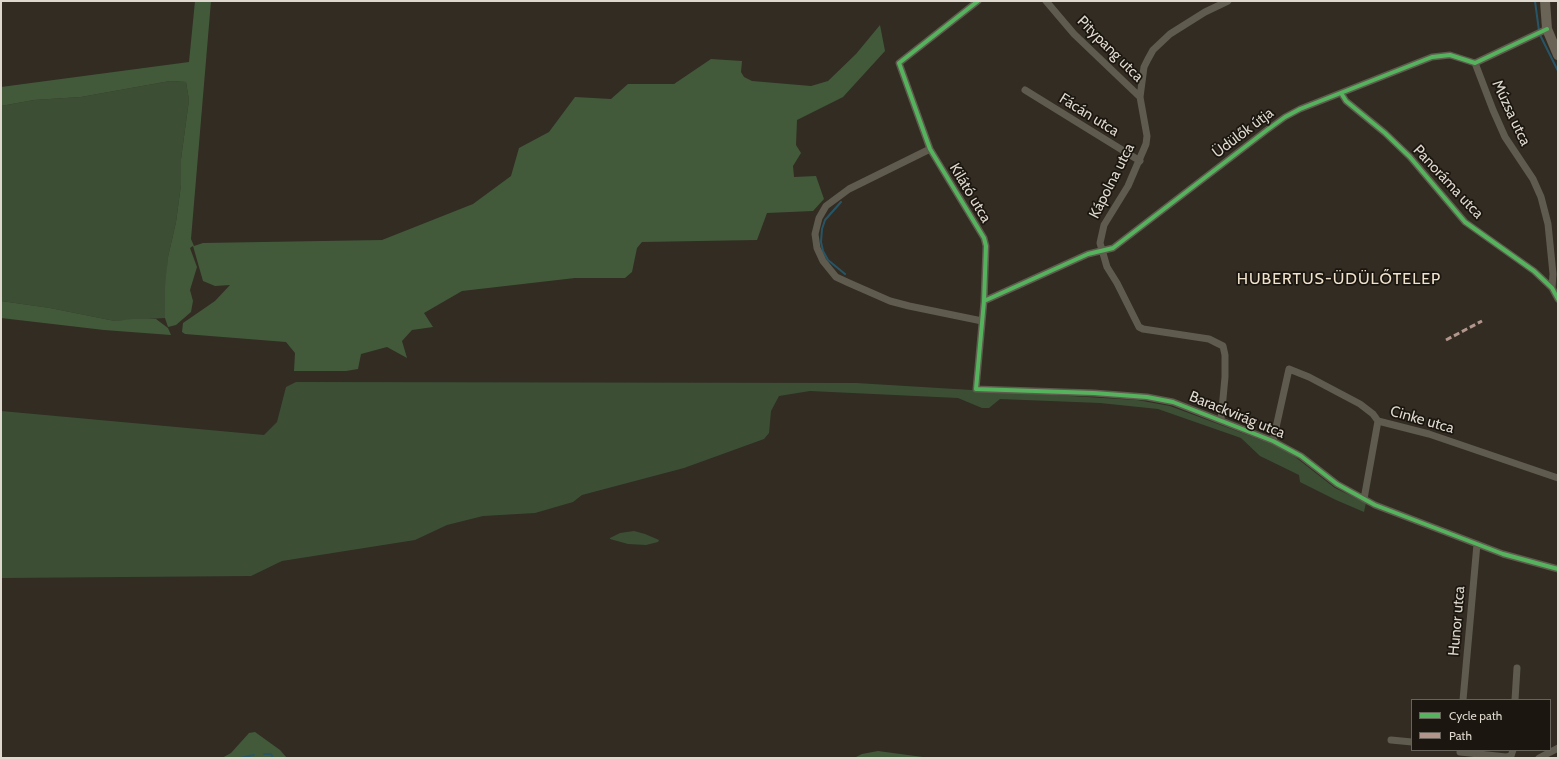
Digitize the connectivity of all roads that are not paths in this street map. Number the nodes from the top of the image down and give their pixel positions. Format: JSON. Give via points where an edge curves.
{"nodes":[{"id":1,"x":978,"y":1,"type":"edge"},
{"id":2,"x":1046,"y":1,"type":"edge"},
{"id":3,"x":1228,"y":1,"type":"edge"},
{"id":4,"x":1545,"y":1,"type":"edge"},
{"id":5,"x":1545,"y":30,"type":"junction"},
{"id":6,"x":1558,"y":55,"type":"edge"},
{"id":7,"x":1475,"y":63,"type":"junction"},
{"id":8,"x":1025,"y":90,"type":"dead end"},
{"id":9,"x":1341,"y":93,"type":"junction"},
{"id":10,"x":1140,"y":97,"type":"junction"},
{"id":11,"x":930,"y":149,"type":"junction"},
{"id":12,"x":1140,"y":161,"type":"junction"},
{"id":13,"x":1101,"y":250,"type":"junction"},
{"id":14,"x":1552,"y":288,"type":"junction"},
{"id":15,"x":1558,"y":299,"type":"edge"},
{"id":16,"x":984,"y":301,"type":"junction"},
{"id":17,"x":982,"y":321,"type":"junction"},
{"id":18,"x":976,"y":389,"type":"joint"},
{"id":19,"x":1221,"y":420,"type":"junction"},
{"id":20,"x":1378,"y":422,"type":"junction"},
{"id":21,"x":1273,"y":441,"type":"junction"},
{"id":22,"x":1558,"y":478,"type":"edge"},
{"id":23,"x":1364,"y":499,"type":"junction"},
{"id":24,"x":1477,"y":544,"type":"junction"},
{"id":25,"x":1558,"y":569,"type":"edge"},
{"id":26,"x":1517,"y":668,"type":"dead end"},
{"id":27,"x":1463,"y":699,"type":"edge"},
{"id":28,"x":1515,"y":699,"type":"edge"},
{"id":29,"x":1391,"y":740,"type":"dead end"},
{"id":30,"x":1411,"y":742,"type":"edge"},
{"id":31,"x":1558,"y":748,"type":"edge"},
{"id":32,"x":1513,"y":751,"type":"edge"},
{"id":33,"x":1460,"y":753,"type":"edge"},
{"id":34,"x":1540,"y":758,"type":"edge"}],
"edges":[{"from":1,"to":11,"type":"street","name":"Kilátó utca","via":[[899,63]]},
{"from":2,"to":10,"type":"street","name":"Pitypang utca","via":[[1074,34]]},
{"from":3,"to":10,"type":"street","name":"Kápolna utca","via":[[1192,20],[1153,50],[1144,67]]},
{"from":4,"to":5,"type":"main road"},
{"from":5,"to":6,"type":"main road"},
{"from":5,"to":7,"type":"street"},
{"from":7,"to":9,"type":"street","name":"Üdülők útja","via":[[1450,55],[1432,57]]},
{"from":7,"to":14,"type":"street","name":"Múzsa utca","via":[[1505,137],[1533,178],[1541,197],[1548,224]]},
{"from":8,"to":12,"type":"street","name":"Fácán utca"},
{"from":9,"to":13,"type":"street","name":"Üdülők útja","via":[[1285,117],[1113,248]]},
{"from":9,"to":14,"type":"street","name":"Panoráma utca","via":[[1346,101],[1410,157],[1465,222],[1530,267]]},
{"from":10,"to":12,"type":"street","name":"Kápolna utca","via":[[1147,136]]},
{"from":11,"to":16,"type":"street","name":"Kilátó utca","via":[[984,238]]},
{"from":11,"to":17,"type":"street","via":[[849,190],[826,206],[819,218],[815,234],[816,248],[836,276],[849,283],[903,304]]},
{"from":12,"to":13,"type":"street","name":"Kápolna utca","via":[[1102,231]]},
{"from":13,"to":16,"type":"street","name":"Üdülők útja"},
{"from":13,"to":19,"type":"street","via":[[1107,267],[1139,327],[1209,339],[1223,346],[1225,377]]},
{"from":14,"to":15,"type":"street","name":"Panoráma utca"},
{"from":16,"to":17,"type":"street","name":"Kilátó utca"},
{"from":17,"to":18,"type":"street","name":"Kilátó utca"},
{"from":18,"to":19,"type":"street","name":"Barackvirág utca","via":[[1147,397],[1173,402]]},
{"from":19,"to":21,"type":"street","name":"Barackvirág utca"},
{"from":20,"to":21,"type":"street","name":"Cinke utca","via":[[1373,414],[1360,404],[1289,369]]},
{"from":20,"to":22,"type":"street","name":"Cinke utca","via":[[1429,434]]},
{"from":20,"to":23,"type":"street"},
{"from":21,"to":23,"type":"street","name":"Barackvirág utca","via":[[1301,456],[1337,484]]},
{"from":23,"to":24,"type":"street","name":"Barackvirág utca","via":[[1390,512]]},
{"from":24,"to":25,"type":"street","name":"Barackvirág utca"},
{"from":24,"to":27,"type":"street","name":"Hunor utca"},
{"from":26,"to":28,"type":"street"},
{"from":29,"to":30,"type":"street"},
{"from":31,"to":34,"type":"street"},
{"from":32,"to":33,"type":"street","via":[[1511,756],[1506,757]]}]}
